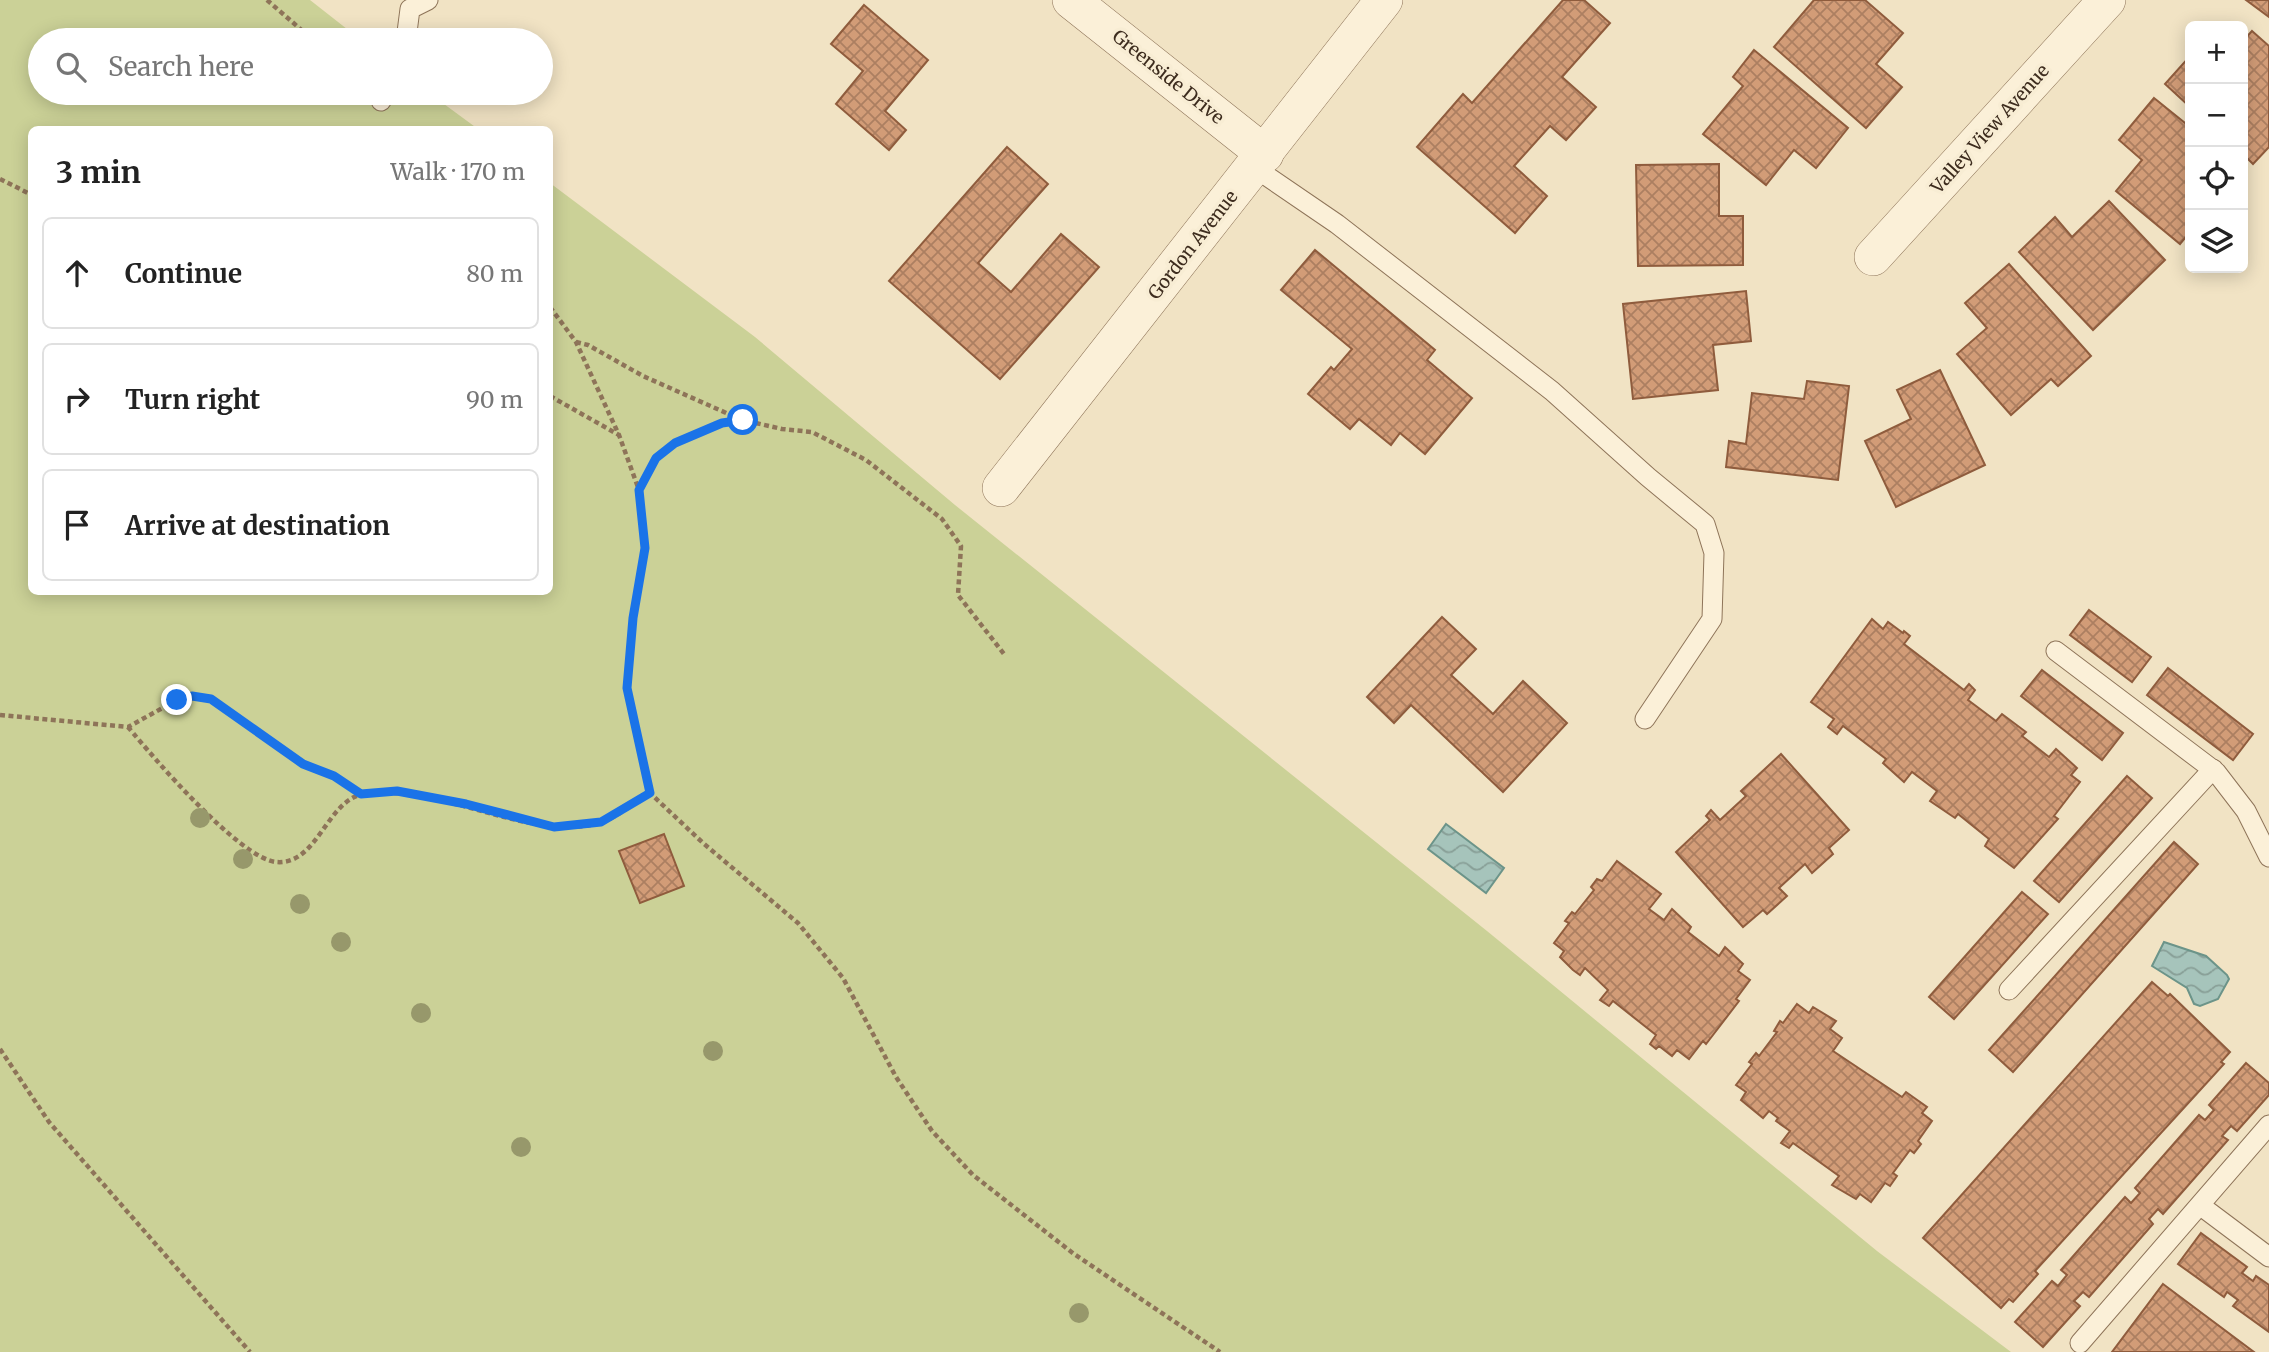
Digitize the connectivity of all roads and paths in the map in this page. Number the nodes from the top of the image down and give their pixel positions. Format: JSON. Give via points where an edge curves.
{"nodes":[{"id":1,"x":267,"y":0,"type":"edge"},
{"id":2,"x":428,"y":0,"type":"edge"},
{"id":3,"x":1072,"y":0,"type":"edge"},
{"id":4,"x":1384,"y":0,"type":"edge"},
{"id":5,"x":2107,"y":0,"type":"edge"},
{"id":6,"x":299,"y":28,"type":"edge"},
{"id":7,"x":408,"y":28,"type":"edge"},
{"id":8,"x":1260,"y":161,"type":"junction"},
{"id":9,"x":0,"y":179,"type":"edge"},
{"id":10,"x":28,"y":193,"type":"edge"},
{"id":11,"x":1873,"y":257,"type":"dead end"},
{"id":12,"x":553,"y":311,"type":"edge"},
{"id":13,"x":576,"y":342,"type":"junction"},
{"id":14,"x":553,"y":398,"type":"edge"},
{"id":15,"x":743,"y":420,"type":"junction"},
{"id":16,"x":619,"y":435,"type":"junction"},
{"id":17,"x":1001,"y":488,"type":"dead end"},
{"id":18,"x":639,"y":490,"type":"junction"},
{"id":19,"x":2056,"y":651,"type":"dead end"},
{"id":20,"x":1004,"y":654,"type":"dead end"},
{"id":21,"x":0,"y":715,"type":"edge"},
{"id":22,"x":1645,"y":719,"type":"dead end"},
{"id":23,"x":128,"y":727,"type":"junction"},
{"id":24,"x":2213,"y":769,"type":"junction"},
{"id":25,"x":650,"y":793,"type":"junction"},
{"id":26,"x":361,"y":794,"type":"junction"},
{"id":27,"x":2269,"y":856,"type":"edge"},
{"id":28,"x":2009,"y":990,"type":"dead end"},
{"id":29,"x":0,"y":1049,"type":"edge"},
{"id":30,"x":2269,"y":1125,"type":"edge"},
{"id":31,"x":2201,"y":1206,"type":"junction"},
{"id":32,"x":2269,"y":1257,"type":"edge"},
{"id":33,"x":2080,"y":1343,"type":"dead end"},
{"id":34,"x":250,"y":1352,"type":"edge"},
{"id":35,"x":1220,"y":1352,"type":"edge"}],
"edges":[{"from":1,"to":6,"type":"path"},
{"from":2,"to":7,"type":"lane","via":[[410,9]]},
{"from":3,"to":8,"type":"street","name":"Greenside Drive"},
{"from":4,"to":8,"type":"street","name":"Gordon Avenue"},
{"from":5,"to":11,"type":"street","name":"Valley View Avenue"},
{"from":8,"to":17,"type":"street","name":"Gordon Avenue"},
{"from":8,"to":22,"type":"lane","via":[[1552,391],[1704,524],[1714,553],[1712,619]]},
{"from":9,"to":10,"type":"path"},
{"from":12,"to":13,"type":"path"},
{"from":13,"to":15,"type":"path"},
{"from":13,"to":16,"type":"path"},
{"from":14,"to":16,"type":"path"},
{"from":15,"to":18,"type":"path","via":[[722,423],[675,443],[656,458]]},
{"from":15,"to":20,"type":"path","via":[[812,432],[866,460],[942,519],[961,546],[958,595]]},
{"from":16,"to":18,"type":"path"},
{"from":18,"to":25,"type":"path","via":[[645,548],[627,688]]},
{"from":19,"to":24,"type":"lane"},
{"from":21,"to":23,"type":"path"},
{"from":23,"to":26,"type":"path","via":[[177,700],[192,696],[211,699],[303,764],[334,776]]},
{"from":23,"to":26,"type":"path","via":[[160,766],[259,857],[277,862],[293,858]]},
{"from":24,"to":27,"type":"lane","via":[[2246,811]]},
{"from":24,"to":28,"type":"lane"},
{"from":25,"to":26,"type":"path","via":[[601,822],[554,827],[397,791]]},
{"from":25,"to":35,"type":"path","via":[[798,923],[843,978],[896,1077],[932,1131],[973,1175],[1074,1254]]},
{"from":29,"to":34,"type":"path","via":[[49,1122]]},
{"from":30,"to":31,"type":"lane"},
{"from":31,"to":32,"type":"lane"},
{"from":31,"to":33,"type":"lane"}]}
